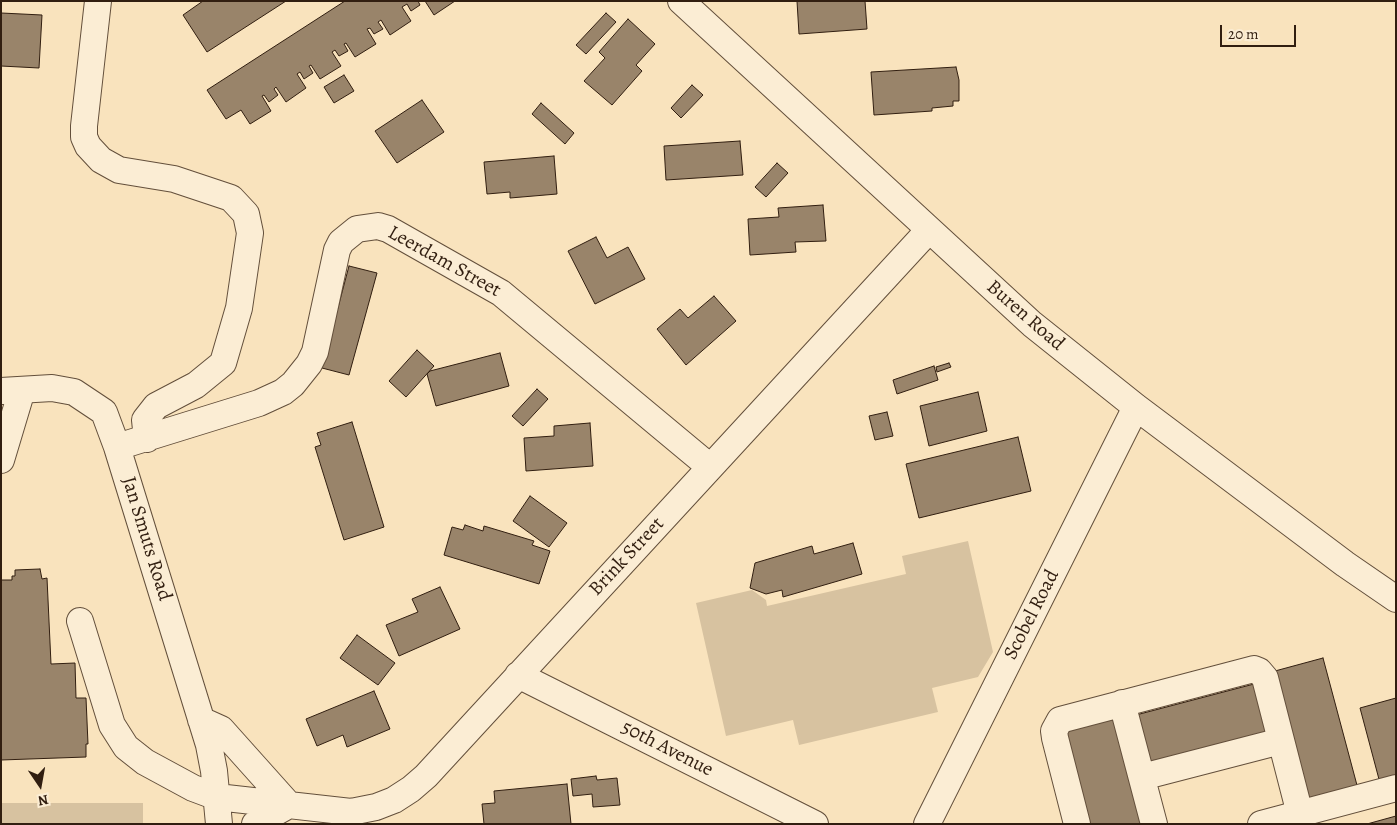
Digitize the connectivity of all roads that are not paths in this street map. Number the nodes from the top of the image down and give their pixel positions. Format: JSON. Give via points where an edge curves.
{"nodes":[{"id":1,"x":98,"y":1,"type":"edge"},
{"id":2,"x":681,"y":1,"type":"edge"},
{"id":3,"x":929,"y":230,"type":"junction"},
{"id":4,"x":12,"y":391,"type":"edge"},
{"id":5,"x":1136,"y":407,"type":"junction"},
{"id":6,"x":147,"y":439,"type":"junction"},
{"id":7,"x":117,"y":447,"type":"junction"},
{"id":8,"x":1,"y":460,"type":"edge"},
{"id":9,"x":710,"y":467,"type":"junction"},
{"id":10,"x":1396,"y":599,"type":"edge"},
{"id":11,"x":80,"y":621,"type":"dead end"},
{"id":12,"x":518,"y":675,"type":"junction"},
{"id":13,"x":1122,"y":703,"type":"junction"},
{"id":14,"x":201,"y":720,"type":"junction"},
{"id":15,"x":1281,"y":741,"type":"junction"},
{"id":16,"x":1142,"y":777,"type":"junction"},
{"id":17,"x":1396,"y":788,"type":"edge"},
{"id":18,"x":217,"y":797,"type":"junction"},
{"id":19,"x":290,"y":805,"type":"junction"},
{"id":20,"x":1300,"y":814,"type":"junction"},
{"id":21,"x":381,"y":815,"type":"edge"},
{"id":22,"x":219,"y":824,"type":"edge"},
{"id":23,"x":255,"y":824,"type":"edge"},
{"id":24,"x":815,"y":824,"type":"edge"},
{"id":25,"x":927,"y":824,"type":"edge"},
{"id":26,"x":1077,"y":824,"type":"edge"},
{"id":27,"x":1154,"y":824,"type":"edge"},
{"id":28,"x":1261,"y":824,"type":"edge"}],
"edges":[{"from":1,"to":6,"type":"street","via":[[84,126],[88,146],[101,160],[119,170],[174,179],[231,198],[246,214],[250,233],[240,308],[223,363],[196,385],[156,406],[145,420]]},
{"from":2,"to":3,"type":"street","name":"Buren Road"},
{"from":3,"to":5,"type":"street","name":"Buren Road","via":[[1032,324]]},
{"from":3,"to":9,"type":"street","name":"Brink Street"},
{"from":4,"to":7,"type":"street","name":"Jan Smuts Road","via":[[52,388],[74,392],[104,412]]},
{"from":4,"to":8,"type":"street","name":"Jan Smuts Road"},
{"from":5,"to":10,"type":"street","name":"Buren Road"},
{"from":5,"to":25,"type":"street","name":"Scobel Road"},
{"from":6,"to":7,"type":"street","name":"Leerdam Street"},
{"from":6,"to":9,"type":"street","name":"Leerdam Street","via":[[259,403],[293,384],[315,352],[336,250],[357,229],[378,226],[501,292]]},
{"from":7,"to":14,"type":"street","name":"Jan Smuts Road"},
{"from":9,"to":12,"type":"street","name":"Brink Street"},
{"from":11,"to":18,"type":"street","name":"Brink Street","via":[[112,725],[126,747],[145,762]]},
{"from":12,"to":21,"type":"street","name":"Brink Street","via":[[411,789]]},
{"from":12,"to":24,"type":"street","name":"50th Avenue"},
{"from":13,"to":15,"type":"street","via":[[1254,669],[1265,678]]},
{"from":13,"to":16,"type":"street"},
{"from":13,"to":26,"type":"street","via":[[1066,718],[1056,725],[1054,738]]},
{"from":14,"to":18,"type":"street","name":"Jan Smuts Road","via":[[213,762]]},
{"from":14,"to":19,"type":"street","via":[[221,729]]},
{"from":15,"to":16,"type":"street"},
{"from":15,"to":20,"type":"street"},
{"from":16,"to":27,"type":"street"},
{"from":17,"to":20,"type":"street"},
{"from":18,"to":19,"type":"street","name":"Brink Street"},
{"from":18,"to":22,"type":"street","name":"Jan Smuts Road"},
{"from":19,"to":21,"type":"street","name":"Brink Street"},
{"from":19,"to":23,"type":"street"},
{"from":20,"to":28,"type":"street"}]}
